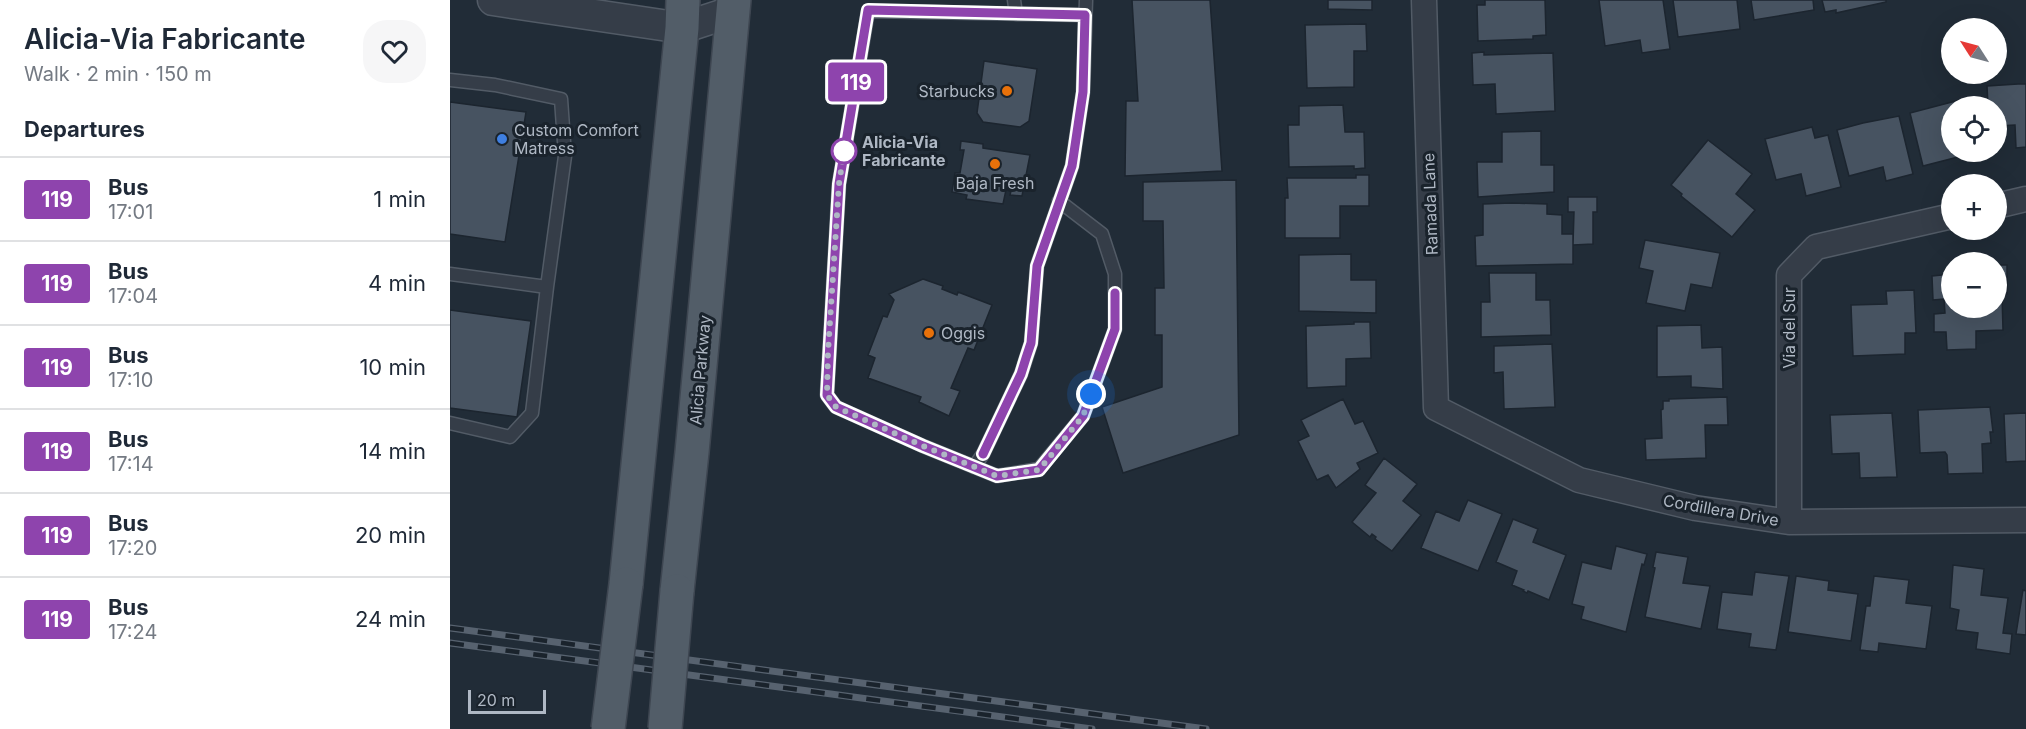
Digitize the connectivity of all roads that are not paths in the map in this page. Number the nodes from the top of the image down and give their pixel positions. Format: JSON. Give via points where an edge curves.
{"nodes":[{"id":1,"x":493,"y":0,"type":"edge"},
{"id":2,"x":1014,"y":0,"type":"edge"},
{"id":3,"x":1086,"y":0,"type":"edge"},
{"id":4,"x":1424,"y":0,"type":"edge"},
{"id":5,"x":734,"y":6,"type":"edge"},
{"id":6,"x":682,"y":14,"type":"edge"},
{"id":7,"x":1016,"y":14,"type":"junction"},
{"id":8,"x":1085,"y":15,"type":"junction"},
{"id":9,"x":450,"y":80,"type":"edge"},
{"id":10,"x":2026,"y":200,"type":"edge"},
{"id":11,"x":1059,"y":201,"type":"junction"},
{"id":12,"x":2007,"y":204,"type":"edge"},
{"id":13,"x":1941,"y":219,"type":"edge"},
{"id":14,"x":450,"y":274,"type":"edge"},
{"id":15,"x":547,"y":287,"type":"junction"},
{"id":16,"x":1436,"y":408,"type":"joint"},
{"id":17,"x":450,"y":423,"type":"edge"},
{"id":18,"x":974,"y":467,"type":"junction"},
{"id":19,"x":2026,"y":520,"type":"edge"},
{"id":20,"x":1790,"y":522,"type":"junction"},
{"id":21,"x":608,"y":729,"type":"edge"},
{"id":22,"x":665,"y":729,"type":"edge"}],
"edges":[{"from":1,"to":6,"type":"street"},
{"from":2,"to":7,"type":"lane"},
{"from":3,"to":8,"type":"lane"},
{"from":4,"to":16,"type":"street","name":"Ramada Lane"},
{"from":5,"to":6,"type":"street","name":"Alicia Parkway"},
{"from":5,"to":22,"type":"main road","name":"Alicia Parkway","bridge":true},
{"from":6,"to":21,"type":"main road","bridge":true,"via":[[627,584]]},
{"from":7,"to":8,"type":"lane"},
{"from":7,"to":18,"type":"lane","via":[[868,10],[839,184],[827,395],[836,407]]},
{"from":8,"to":11,"type":"lane","via":[[1081,103],[1072,166]]},
{"from":9,"to":15,"type":"lane","via":[[561,99],[565,156]]},
{"from":10,"to":12,"type":"street"},
{"from":11,"to":18,"type":"lane","via":[[1037,266],[1031,343],[1021,374]]},
{"from":11,"to":18,"type":"lane","via":[[1102,234],[1115,274],[1115,329],[1083,416],[1039,470],[997,476]]},
{"from":13,"to":20,"type":"street","name":"Via del Sur","via":[[1816,247],[1789,274]]},
{"from":14,"to":15,"type":"lane"},
{"from":15,"to":17,"type":"lane","via":[[532,413],[510,437]]},
{"from":16,"to":20,"type":"street","name":"Cordillera Drive","via":[[1579,480],[1695,508]]},
{"from":19,"to":20,"type":"street","name":"Cordillera Drive"}]}
